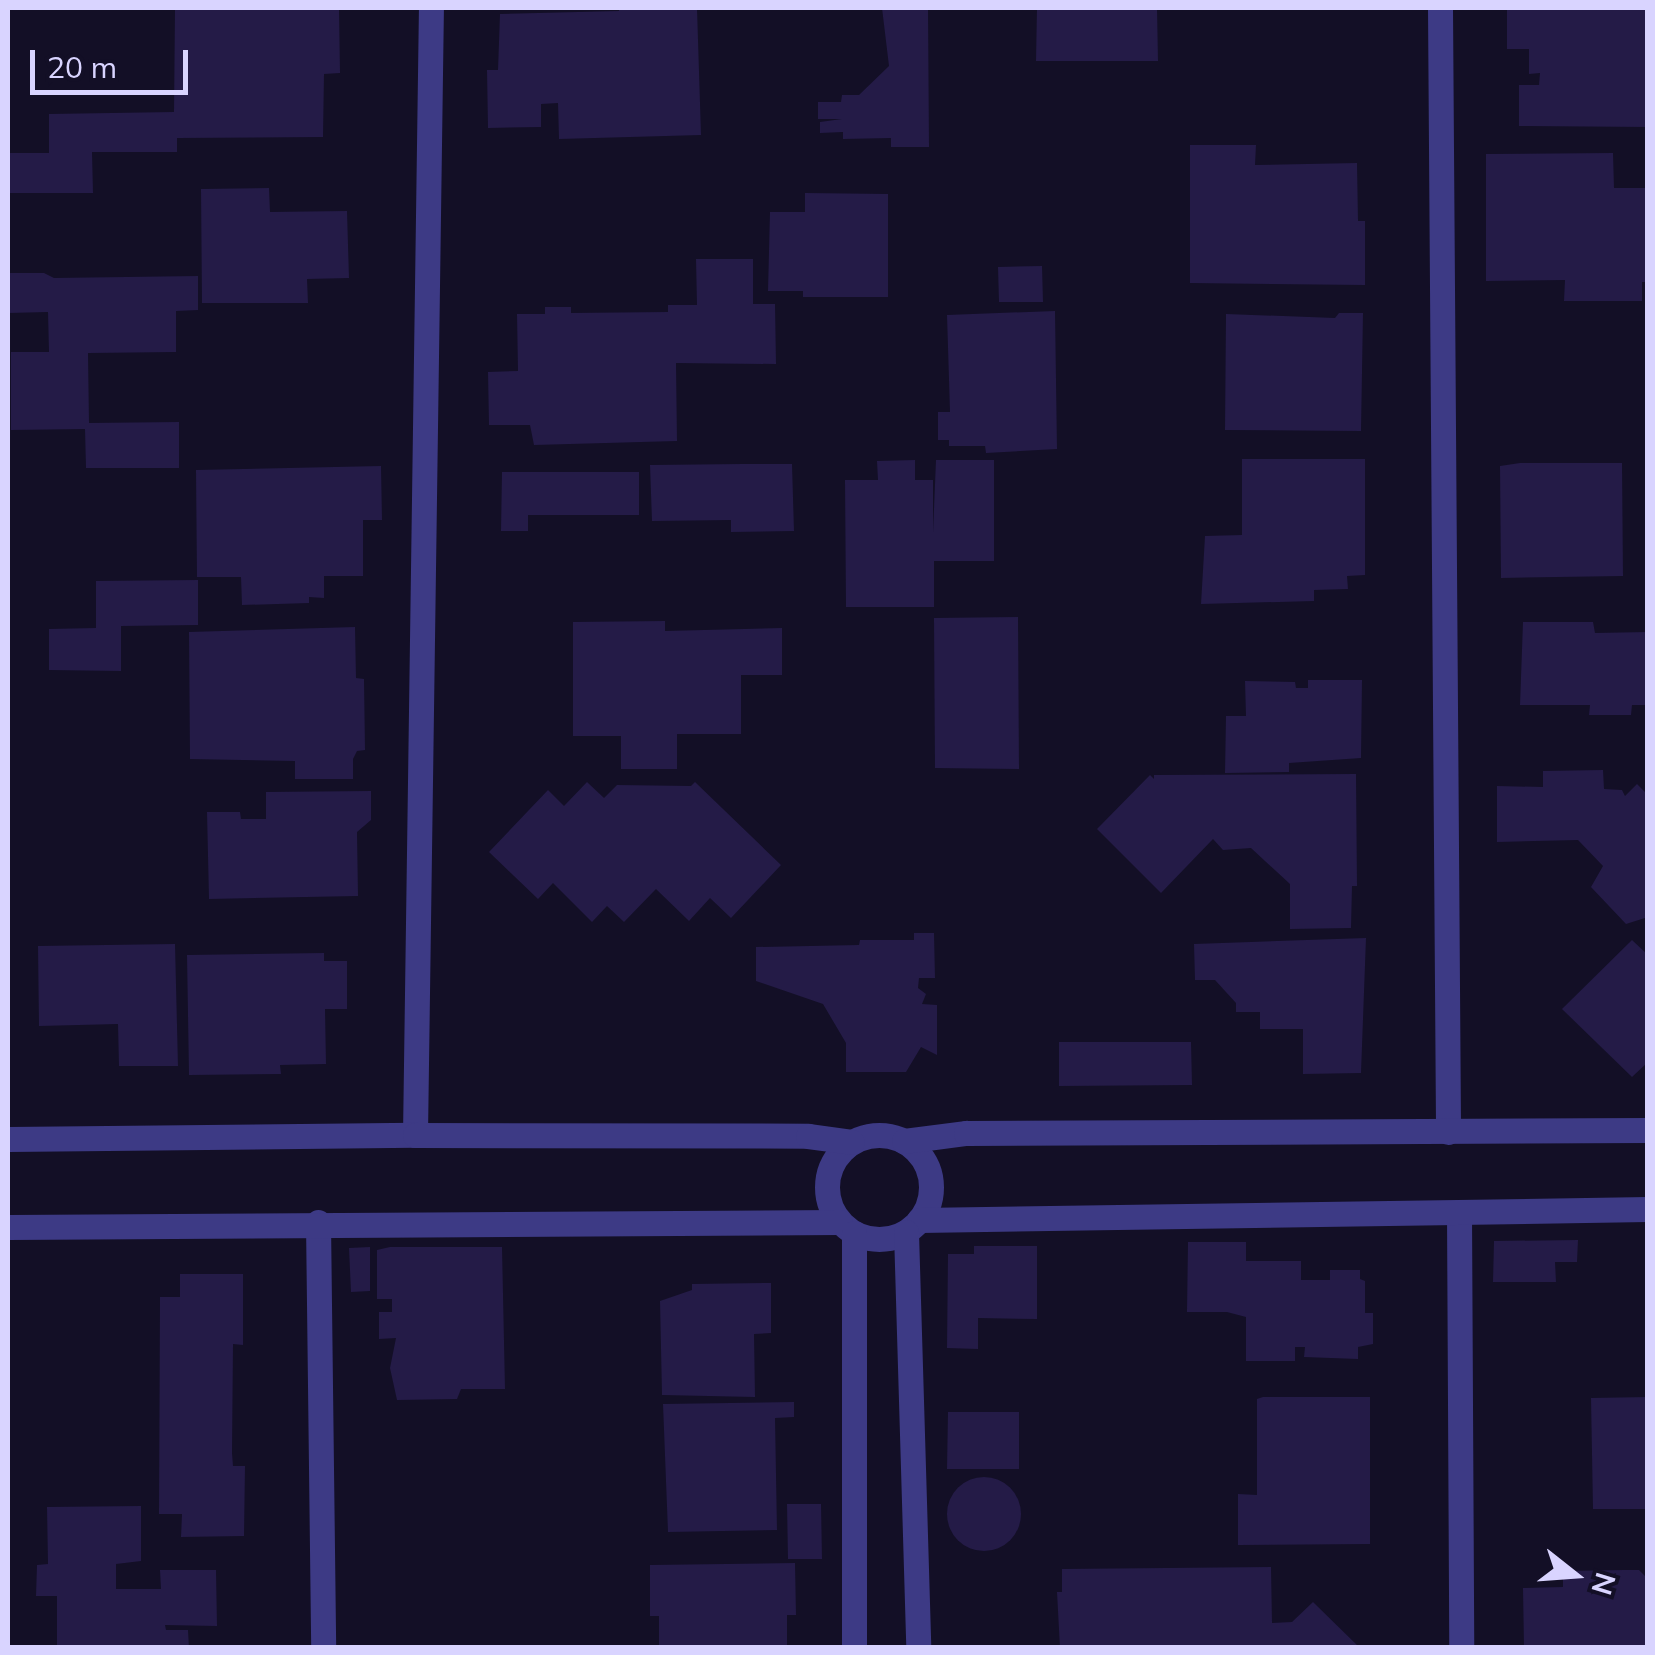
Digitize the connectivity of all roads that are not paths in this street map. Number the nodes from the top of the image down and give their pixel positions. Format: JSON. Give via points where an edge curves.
{"nodes":[{"id":1,"x":431,"y":8,"type":"edge"},
{"id":2,"x":1440,"y":8,"type":"edge"},
{"id":3,"x":1648,"y":1130,"type":"edge"},
{"id":4,"x":1448,"y":1132,"type":"junction"},
{"id":5,"x":415,"y":1135,"type":"junction"},
{"id":6,"x":8,"y":1139,"type":"edge"},
{"id":7,"x":904,"y":1141,"type":"junction"},
{"id":8,"x":852,"y":1142,"type":"junction"},
{"id":9,"x":1648,"y":1210,"type":"edge"},
{"id":10,"x":1459,"y":1212,"type":"junction"},
{"id":11,"x":318,"y":1222,"type":"junction"},
{"id":12,"x":912,"y":1226,"type":"junction"},
{"id":13,"x":8,"y":1227,"type":"edge"},
{"id":14,"x":847,"y":1227,"type":"junction"},
{"id":15,"x":324,"y":1648,"type":"edge"},
{"id":16,"x":854,"y":1648,"type":"edge"},
{"id":17,"x":918,"y":1648,"type":"edge"},
{"id":18,"x":1461,"y":1648,"type":"edge"}],
"edges":[{"from":1,"to":5,"type":"street"},
{"from":2,"to":4,"type":"street"},
{"from":3,"to":4,"type":"street"},
{"from":4,"to":7,"type":"street","via":[[966,1133]]},
{"from":5,"to":6,"type":"street"},
{"from":5,"to":8,"type":"street","via":[[808,1136]]},
{"from":7,"to":8,"type":"street","via":[[888,1135]]},
{"from":7,"to":12,"type":"street","via":[[919,1152],[931,1186],[928,1205]]},
{"from":8,"to":14,"type":"street","via":[[830,1170],[830,1206]]},
{"from":9,"to":10,"type":"street"},
{"from":10,"to":12,"type":"street"},
{"from":10,"to":18,"type":"street"},
{"from":11,"to":13,"type":"street"},
{"from":11,"to":14,"type":"street"},
{"from":11,"to":15,"type":"street"},
{"from":12,"to":14,"type":"street","via":[[871,1239]]},
{"from":12,"to":17,"type":"street"},
{"from":14,"to":16,"type":"street"}]}
